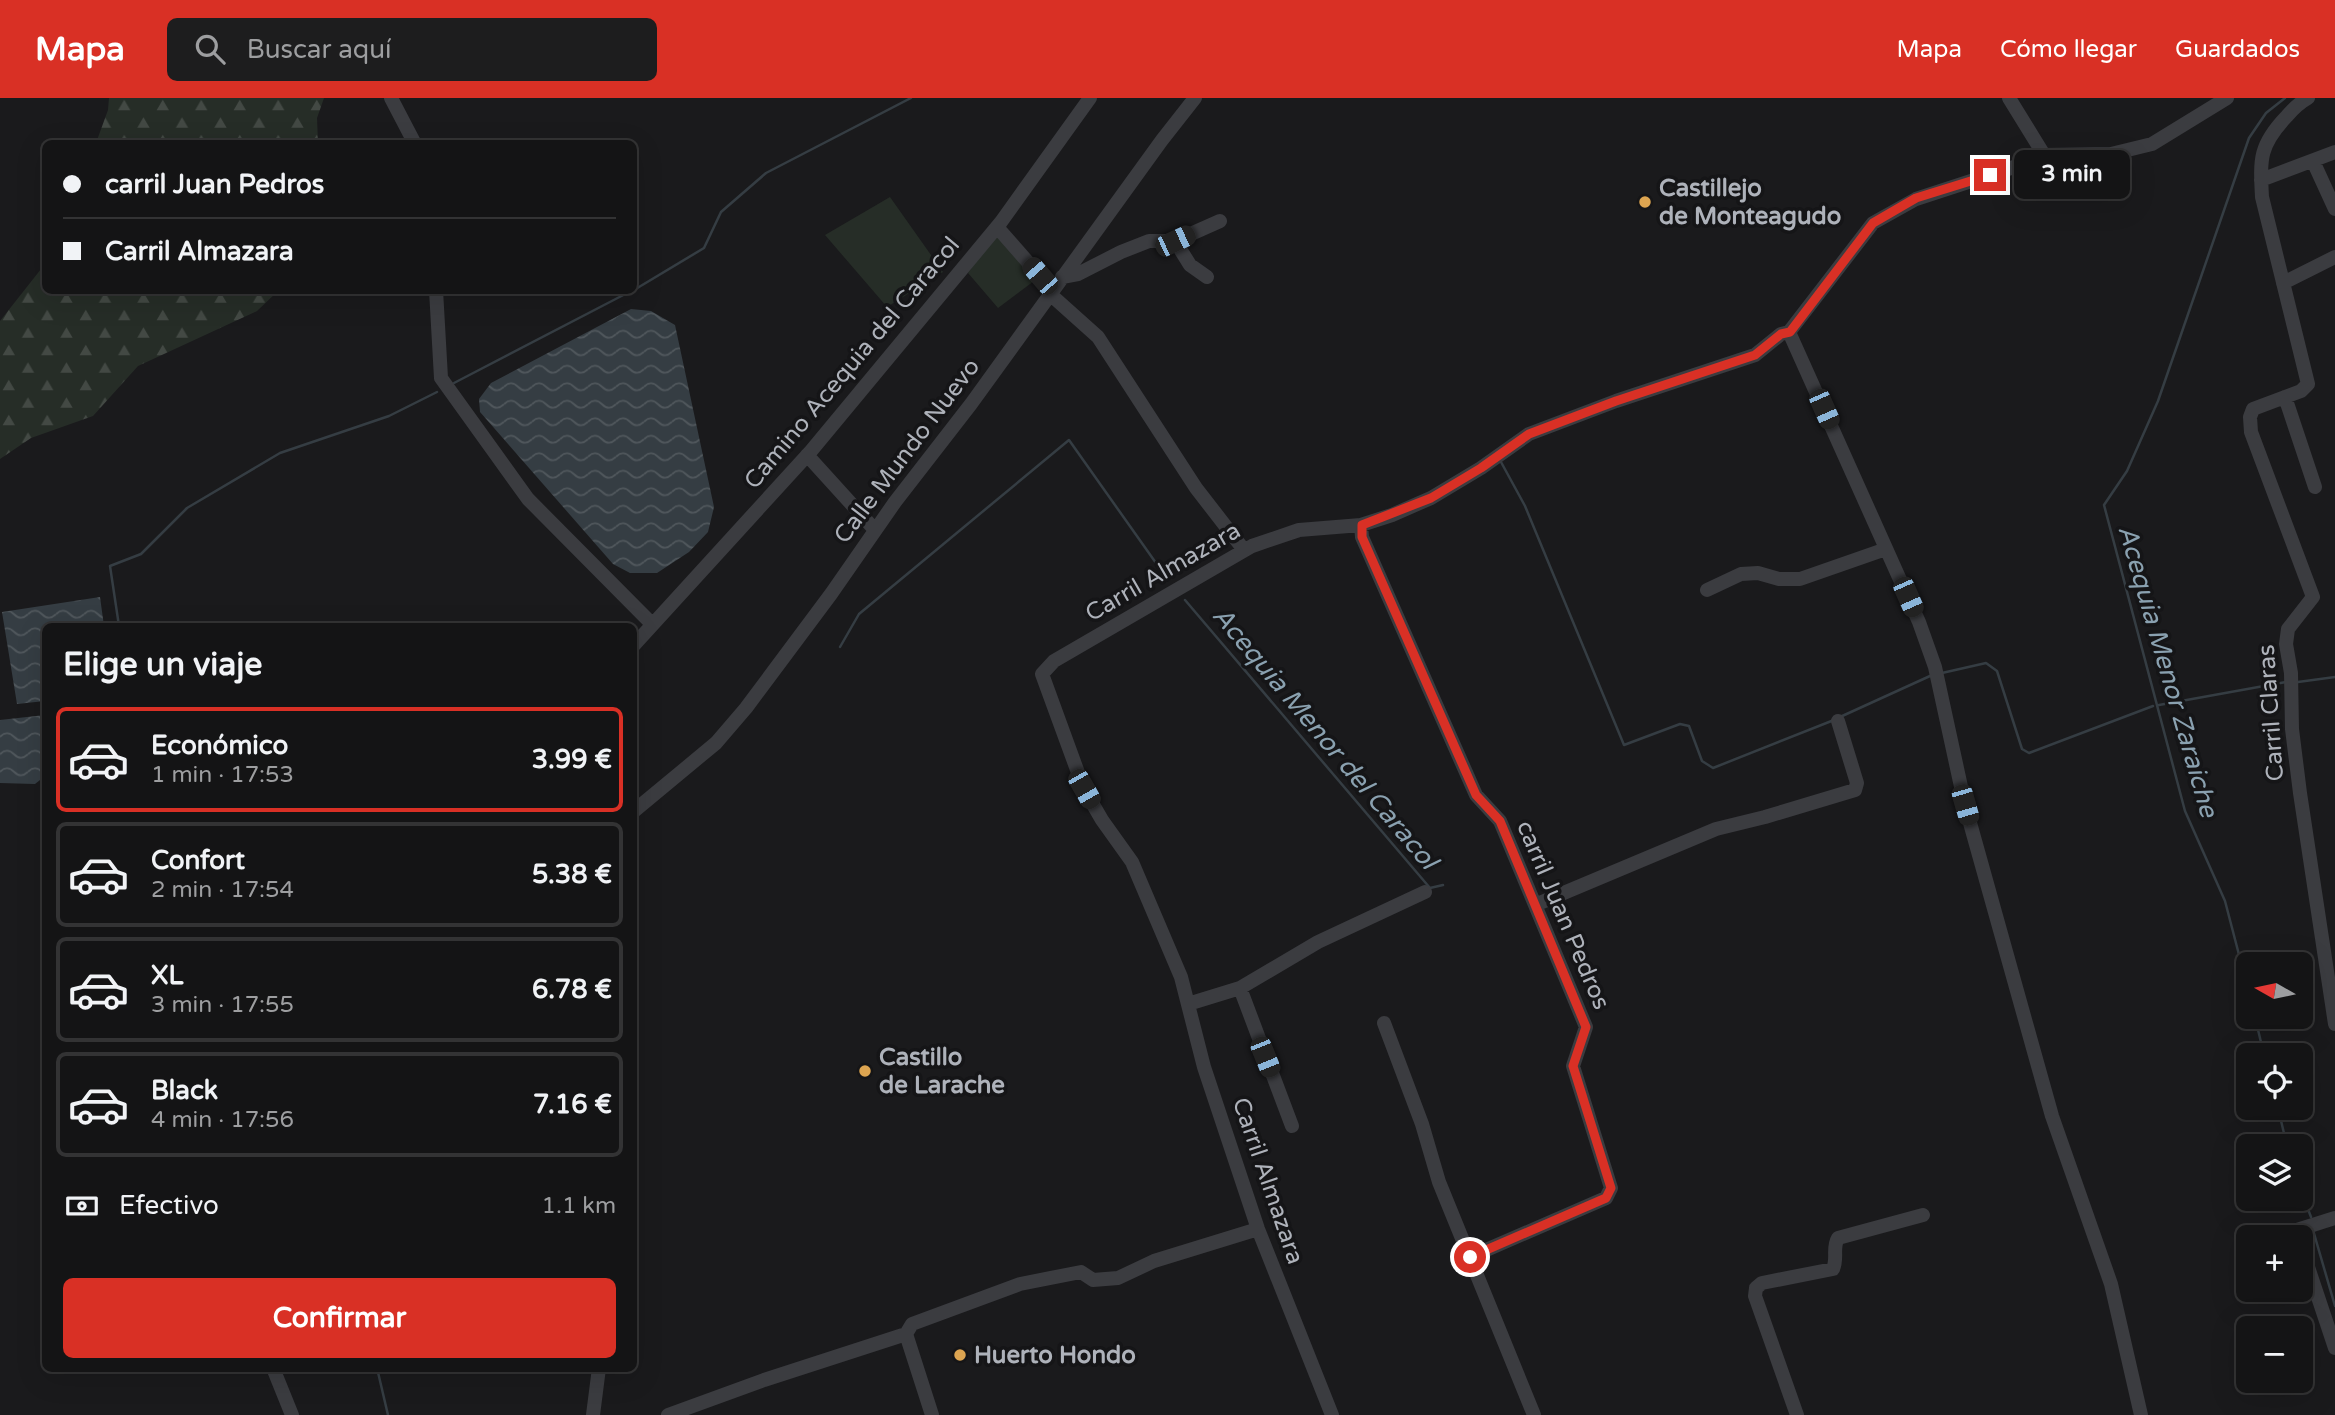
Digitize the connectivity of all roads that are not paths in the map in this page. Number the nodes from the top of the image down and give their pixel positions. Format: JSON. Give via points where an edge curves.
{"nodes":[{"id":1,"x":391,"y":98,"type":"edge"},
{"id":2,"x":1090,"y":98,"type":"edge"},
{"id":3,"x":1195,"y":98,"type":"edge"},
{"id":4,"x":2009,"y":98,"type":"edge"},
{"id":5,"x":2227,"y":98,"type":"edge"},
{"id":6,"x":2308,"y":98,"type":"edge"},
{"id":7,"x":413,"y":140,"type":"edge"},
{"id":8,"x":2335,"y":152,"type":"edge"},
{"id":9,"x":2044,"y":155,"type":"junction"},
{"id":10,"x":2313,"y":160,"type":"junction"},
{"id":11,"x":2261,"y":180,"type":"junction"},
{"id":12,"x":2335,"y":209,"type":"edge"},
{"id":13,"x":1220,"y":221,"type":"dead end"},
{"id":14,"x":997,"y":227,"type":"junction"},
{"id":15,"x":1175,"y":241,"type":"junction"},
{"id":16,"x":2335,"y":257,"type":"edge"},
{"id":17,"x":1207,"y":277,"type":"dead end"},
{"id":18,"x":2283,"y":283,"type":"junction"},
{"id":19,"x":1055,"y":287,"type":"junction"},
{"id":20,"x":436,"y":294,"type":"edge"},
{"id":21,"x":1790,"y":332,"type":"junction"},
{"id":22,"x":2285,"y":397,"type":"junction"},
{"id":23,"x":807,"y":454,"type":"junction"},
{"id":24,"x":2315,"y":487,"type":"dead end"},
{"id":25,"x":1362,"y":525,"type":"junction"},
{"id":26,"x":875,"y":530,"type":"junction"},
{"id":27,"x":1886,"y":549,"type":"junction"},
{"id":28,"x":1244,"y":550,"type":"junction"},
{"id":29,"x":1707,"y":590,"type":"dead end"},
{"id":30,"x":652,"y":624,"type":"junction"},
{"id":31,"x":637,"y":642,"type":"edge"},
{"id":32,"x":1838,"y":721,"type":"dead end"},
{"id":33,"x":637,"y":809,"type":"edge"},
{"id":34,"x":1425,"y":892,"type":"dead end"},
{"id":35,"x":1535,"y":905,"type":"junction"},
{"id":36,"x":1240,"y":988,"type":"junction"},
{"id":37,"x":1188,"y":1004,"type":"junction"},
{"id":38,"x":1384,"y":1023,"type":"dead end"},
{"id":39,"x":2335,"y":1024,"type":"edge"},
{"id":40,"x":1292,"y":1126,"type":"dead end"},
{"id":41,"x":1923,"y":1215,"type":"dead end"},
{"id":42,"x":2335,"y":1218,"type":"edge"},
{"id":43,"x":2313,"y":1225,"type":"edge"},
{"id":44,"x":1258,"y":1229,"type":"junction"},
{"id":45,"x":1470,"y":1257,"type":"junction"},
{"id":46,"x":2313,"y":1281,"type":"edge"},
{"id":47,"x":905,"y":1334,"type":"junction"},
{"id":48,"x":2335,"y":1348,"type":"edge"},
{"id":49,"x":275,"y":1372,"type":"edge"},
{"id":50,"x":598,"y":1372,"type":"edge"},
{"id":51,"x":292,"y":1415,"type":"edge"},
{"id":52,"x":593,"y":1415,"type":"edge"},
{"id":53,"x":668,"y":1415,"type":"edge"},
{"id":54,"x":932,"y":1415,"type":"edge"},
{"id":55,"x":1332,"y":1415,"type":"edge"},
{"id":56,"x":1534,"y":1415,"type":"edge"},
{"id":57,"x":1797,"y":1415,"type":"edge"},
{"id":58,"x":2141,"y":1415,"type":"edge"}],
"edges":[{"from":1,"to":7,"type":"street"},
{"from":2,"to":14,"type":"street","name":"Camino Acequia del Caracol"},
{"from":3,"to":19,"type":"street","name":"Calle Mundo Nuevo"},
{"from":4,"to":9,"type":"street"},
{"from":5,"to":9,"type":"street","via":[[2152,144],[2111,154]]},
{"from":6,"to":11,"type":"street","name":"Carril Claras","via":[[2269,134]]},
{"from":8,"to":10,"type":"street"},
{"from":9,"to":21,"type":"street","name":"Carril Almazara","via":[[1916,198],[1873,223]]},
{"from":10,"to":11,"type":"street"},
{"from":10,"to":12,"type":"street"},
{"from":11,"to":18,"type":"street","name":"Carril Claras"},
{"from":13,"to":15,"type":"street"},
{"from":14,"to":19,"type":"street"},
{"from":14,"to":23,"type":"street","name":"Camino Acequia del Caracol"},
{"from":15,"to":17,"type":"street","via":[[1190,265]]},
{"from":15,"to":19,"type":"street","via":[[1149,241]]},
{"from":16,"to":18,"type":"street"},
{"from":18,"to":22,"type":"street","name":"Carril Claras","via":[[2308,384]]},
{"from":19,"to":26,"type":"street","name":"Calle Mundo Nuevo"},
{"from":19,"to":28,"type":"street","via":[[1098,337],[1196,488]]},
{"from":20,"to":30,"type":"street","via":[[440,378],[528,499]]},
{"from":21,"to":25,"type":"street","name":"Carril Almazara","via":[[1755,355],[1529,434],[1431,498]]},
{"from":21,"to":27,"type":"street"},
{"from":22,"to":24,"type":"street"},
{"from":22,"to":39,"type":"street","name":"Carril Claras","via":[[2253,409],[2251,432],[2313,597],[2293,620],[2286,644],[2300,793]]},
{"from":23,"to":26,"type":"street"},
{"from":23,"to":30,"type":"street","name":"Camino Acequia del Caracol"},
{"from":25,"to":28,"type":"street","name":"Carril Almazara","via":[[1299,530]]},
{"from":25,"to":35,"type":"street","name":"carril Juan Pedros","via":[[1362,537],[1476,795],[1500,821]]},
{"from":26,"to":33,"type":"street","name":"Calle Mundo Nuevo","via":[[746,708],[716,743]]},
{"from":27,"to":29,"type":"street","via":[[1800,579],[1741,574]]},
{"from":27,"to":58,"type":"street","via":[[1935,667],[1965,805],[2052,1116],[2111,1284]]},
{"from":28,"to":37,"type":"street","name":"Carril Almazara","via":[[1054,661],[1042,674],[1084,789],[1132,862]]},
{"from":30,"to":31,"type":"street","name":"Camino Acequia del Caracol"},
{"from":32,"to":35,"type":"street","via":[[1857,783],[1855,790],[1716,829]]},
{"from":34,"to":36,"type":"street","via":[[1318,942]]},
{"from":35,"to":45,"type":"street","name":"carril Juan Pedros","via":[[1586,1027],[1573,1066],[1611,1188],[1606,1198]]},
{"from":36,"to":37,"type":"street"},
{"from":36,"to":40,"type":"street"},
{"from":37,"to":44,"type":"street","name":"Carril Almazara"},
{"from":38,"to":45,"type":"street"},
{"from":41,"to":57,"type":"street","via":[[1838,1238],[1833,1269],[1756,1288]]},
{"from":42,"to":43,"type":"street"},
{"from":44,"to":47,"type":"street","via":[[1154,1261],[1118,1278],[1093,1280],[1081,1272],[1020,1284],[912,1324]]},
{"from":44,"to":55,"type":"street","name":"Carril Almazara"},
{"from":45,"to":56,"type":"street"},
{"from":46,"to":48,"type":"street"},
{"from":47,"to":53,"type":"street"},
{"from":47,"to":54,"type":"street"},
{"from":49,"to":51,"type":"street"},
{"from":50,"to":52,"type":"street"}]}
